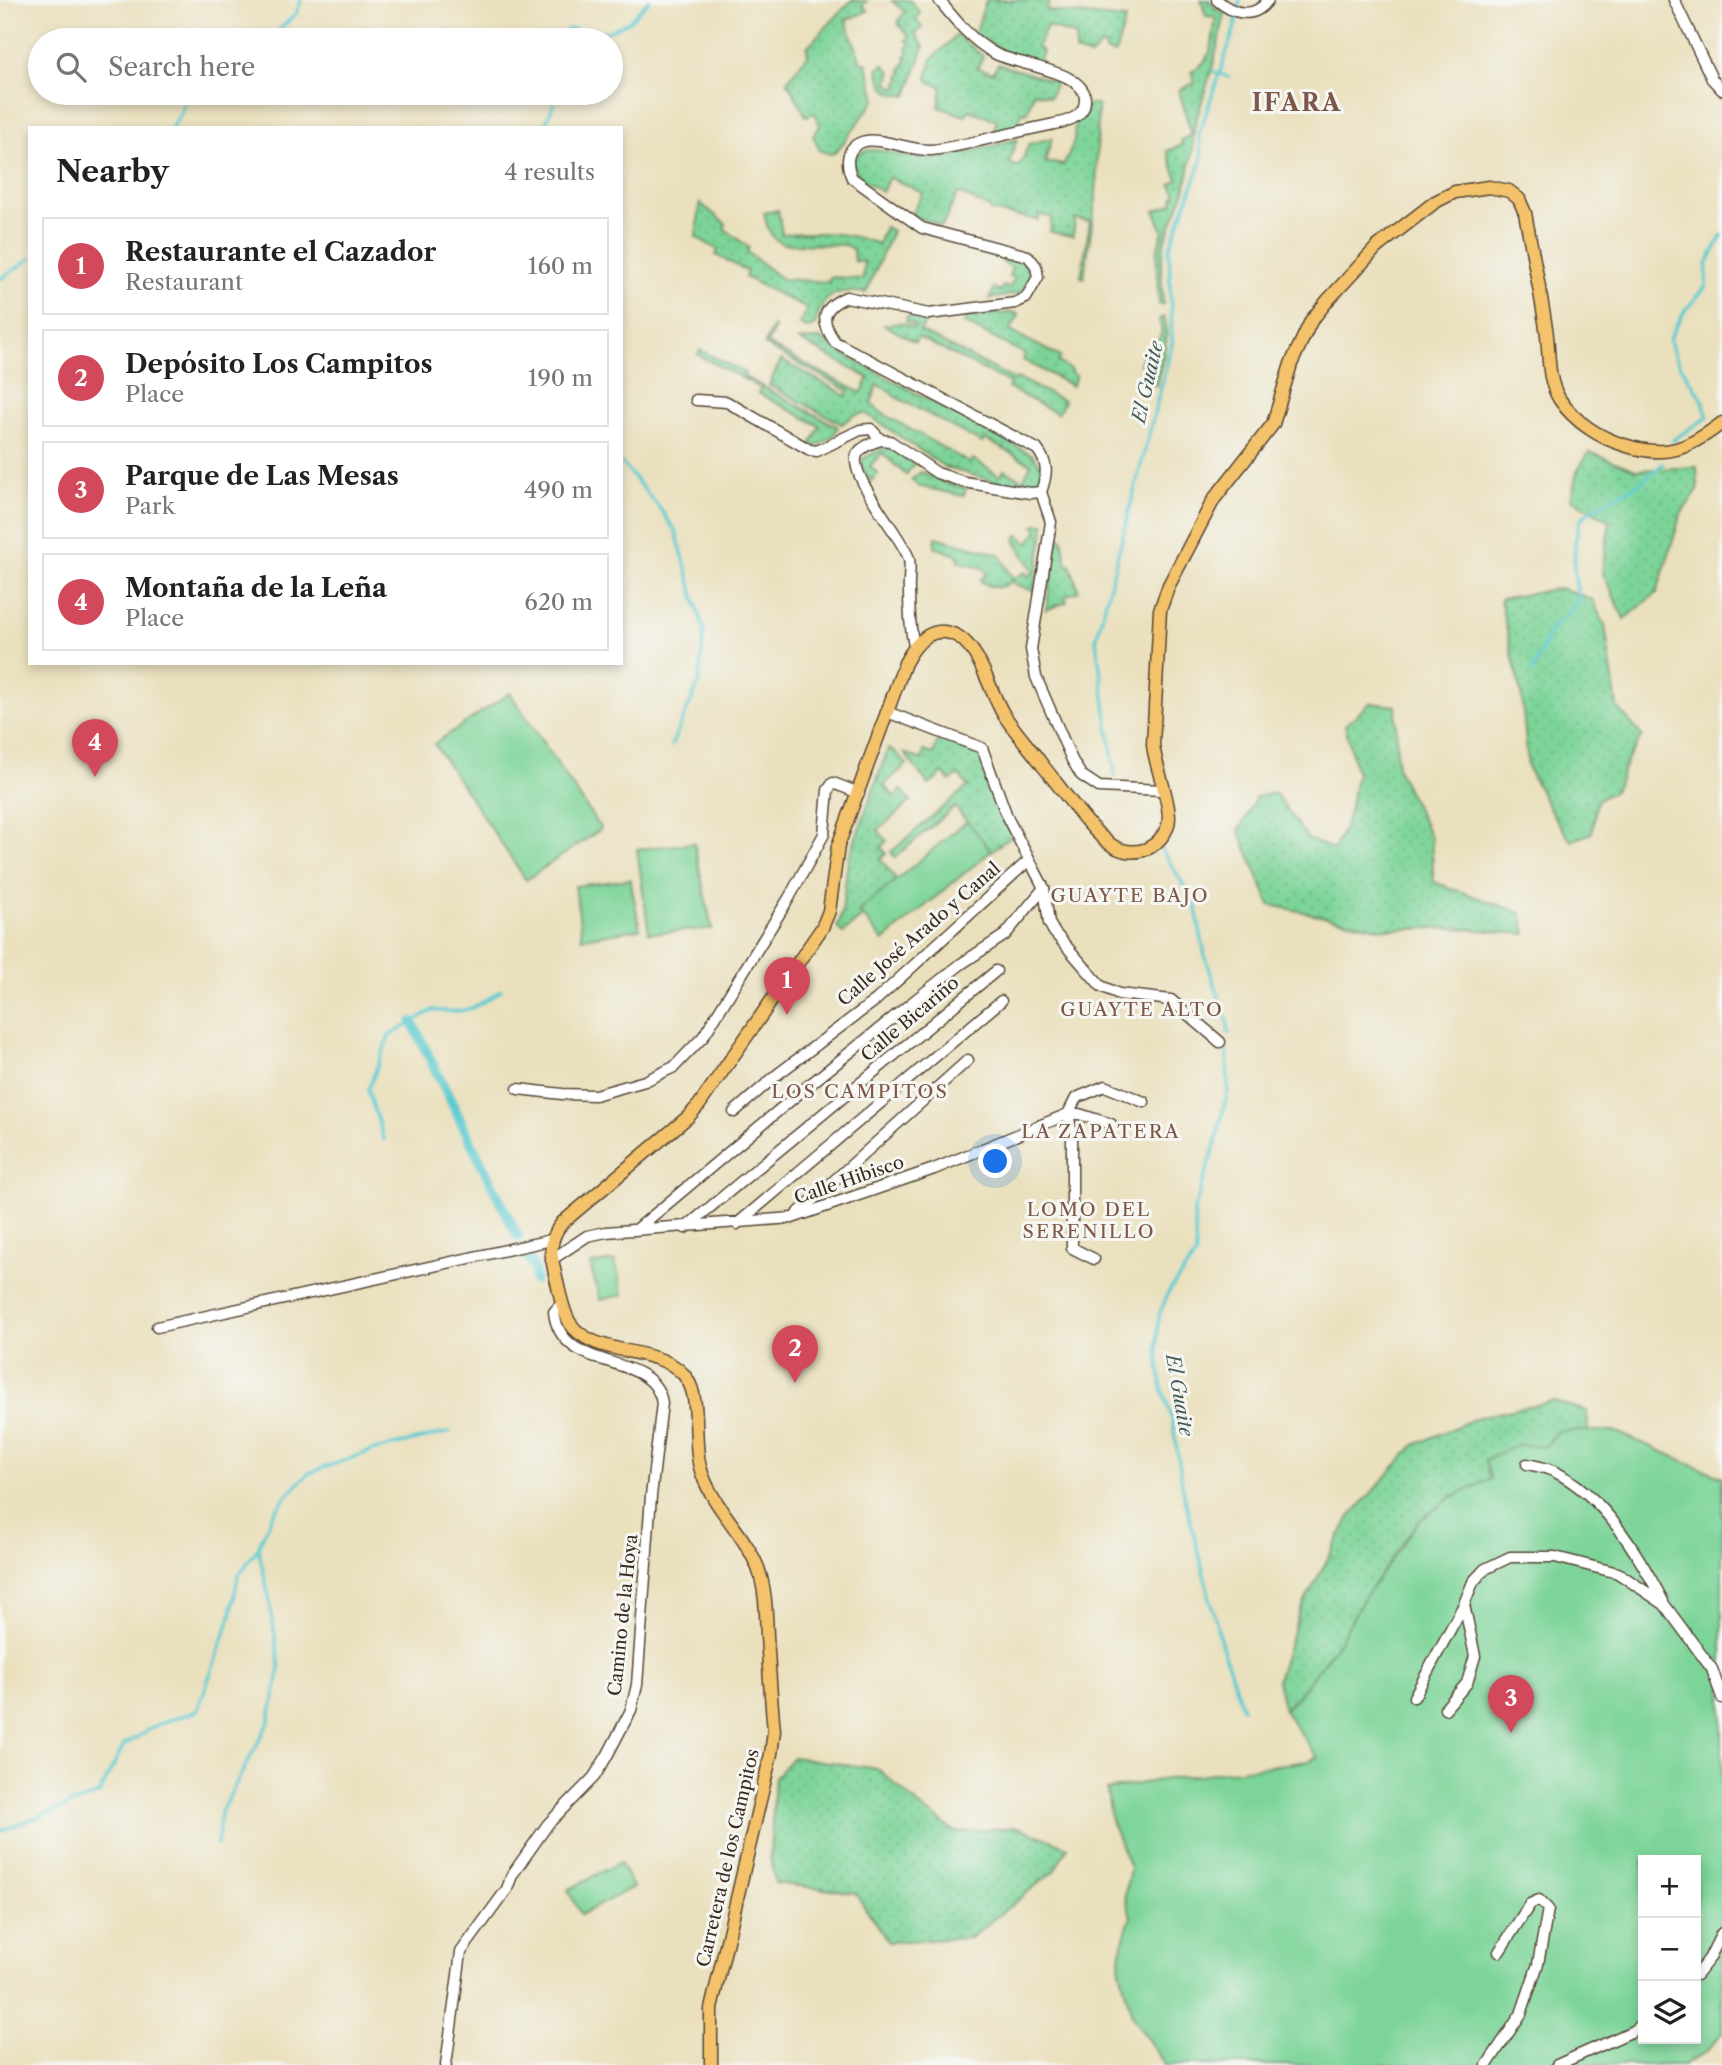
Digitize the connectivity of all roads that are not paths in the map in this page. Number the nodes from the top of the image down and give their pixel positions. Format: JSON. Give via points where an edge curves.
{"nodes":[{"id":1,"x":939,"y":0,"type":"edge"},
{"id":2,"x":1268,"y":0,"type":"edge"},
{"id":3,"x":1674,"y":0,"type":"edge"},
{"id":4,"x":1221,"y":3,"type":"edge"},
{"id":5,"x":1722,"y":90,"type":"edge"},
{"id":6,"x":696,"y":400,"type":"dead end"},
{"id":7,"x":1722,"y":423,"type":"edge"},
{"id":8,"x":881,"y":440,"type":"junction"},
{"id":9,"x":1041,"y":492,"type":"junction"},
{"id":10,"x":914,"y":646,"type":"junction"},
{"id":11,"x":887,"y":712,"type":"junction"},
{"id":12,"x":1162,"y":790,"type":"junction"},
{"id":13,"x":859,"y":793,"type":"junction"},
{"id":14,"x":1028,"y":861,"type":"junction"},
{"id":15,"x":1044,"y":888,"type":"junction"},
{"id":16,"x":996,"y":971,"type":"dead end"},
{"id":17,"x":1001,"y":1001,"type":"dead end"},
{"id":18,"x":1220,"y":1042,"type":"dead end"},
{"id":19,"x":968,"y":1060,"type":"dead end"},
{"id":20,"x":518,"y":1089,"type":"dead end"},
{"id":21,"x":1144,"y":1102,"type":"dead end"},
{"id":22,"x":734,"y":1112,"type":"dead end"},
{"id":23,"x":1068,"y":1114,"type":"junction"},
{"id":24,"x":1111,"y":1124,"type":"dead end"},
{"id":25,"x":792,"y":1218,"type":"junction"},
{"id":26,"x":737,"y":1224,"type":"junction"},
{"id":27,"x":685,"y":1228,"type":"junction"},
{"id":28,"x":636,"y":1230,"type":"junction"},
{"id":29,"x":551,"y":1240,"type":"junction"},
{"id":30,"x":551,"y":1259,"type":"junction"},
{"id":31,"x":1094,"y":1259,"type":"dead end"},
{"id":32,"x":562,"y":1303,"type":"junction"},
{"id":33,"x":157,"y":1327,"type":"dead end"},
{"id":34,"x":1527,"y":1464,"type":"dead end"},
{"id":35,"x":1464,"y":1604,"type":"junction"},
{"id":36,"x":1664,"y":1604,"type":"junction"},
{"id":37,"x":1414,"y":1697,"type":"dead end"},
{"id":38,"x":1722,"y":1698,"type":"edge"},
{"id":39,"x":1445,"y":1709,"type":"dead end"},
{"id":40,"x":1722,"y":1933,"type":"edge"},
{"id":41,"x":1499,"y":1952,"type":"dead end"},
{"id":42,"x":1701,"y":1969,"type":"edge"},
{"id":43,"x":1638,"y":2027,"type":"edge"},
{"id":44,"x":446,"y":2065,"type":"edge"},
{"id":45,"x":711,"y":2065,"type":"edge"},
{"id":46,"x":1487,"y":2065,"type":"edge"},
{"id":47,"x":1557,"y":2065,"type":"edge"}],
"edges":[{"from":1,"to":9,"type":"street","via":[[974,41],[997,54],[1074,79],[1084,90],[1085,105],[1078,116],[1064,122],[930,150],[876,140],[862,142],[852,148],[847,167],[852,178],[922,228],[1028,256],[1038,277],[1026,298],[1015,303],[929,314],[846,297],[827,310],[826,330],[835,342],[1037,449],[1047,468]]},
{"from":2,"to":4,"type":"street","via":[[1255,12],[1245,13]]},
{"from":3,"to":5,"type":"street","via":[[1712,79]]},
{"from":6,"to":8,"type":"street","via":[[727,402],[810,450],[826,448],[860,430],[871,429]]},
{"from":7,"to":12,"type":"main road","via":[[1699,442],[1670,452],[1652,452],[1612,442],[1572,415],[1551,380],[1547,331],[1519,199],[1509,191],[1489,187],[1455,192],[1435,202],[1377,247],[1311,321],[1273,424],[1214,499],[1169,585],[1160,610],[1153,745]]},
{"from":8,"to":9,"type":"street","via":[[955,479]]},
{"from":8,"to":10,"type":"street","via":[[856,454],[855,461],[909,560]]},
{"from":9,"to":12,"type":"street","via":[[1051,523],[1031,649],[1036,677],[1081,775],[1099,787]]},
{"from":10,"to":11,"type":"main road"},
{"from":10,"to":12,"type":"main road","via":[[930,633],[956,635],[964,641],[1004,714],[1110,845],[1131,852],[1154,845],[1163,836],[1169,820]]},
{"from":11,"to":13,"type":"main road"},
{"from":11,"to":14,"type":"street","via":[[982,748]]},
{"from":13,"to":20,"type":"street","via":[[833,783],[828,790],[824,834],[789,898],[703,1037],[674,1067],[645,1081],[594,1095]]},
{"from":13,"to":29,"type":"main road","via":[[835,858],[829,911],[814,939],[699,1105],[562,1223]]},
{"from":14,"to":15,"type":"street"},
{"from":14,"to":22,"type":"street","name":"Calle José Arado y Canal","via":[[876,999]]},
{"from":15,"to":18,"type":"street","via":[[1054,933],[1101,986],[1119,994],[1171,1000]]},
{"from":15,"to":28,"type":"street","via":[[1005,935],[914,1001]]},
{"from":16,"to":27,"type":"street","name":"Calle Bicariño"},
{"from":17,"to":26,"type":"street"},
{"from":19,"to":25,"type":"street"},
{"from":21,"to":23,"type":"street","via":[[1105,1086],[1076,1098]]},
{"from":23,"to":24,"type":"street"},
{"from":23,"to":25,"type":"street","name":"Calle Hibisco","via":[[934,1169]]},
{"from":23,"to":31,"type":"street","via":[[1073,1134],[1072,1248]]},
{"from":25,"to":26,"type":"street","name":"Calle Hibisco"},
{"from":26,"to":27,"type":"street","name":"Calle Hibisco"},
{"from":27,"to":28,"type":"street","name":"Calle Hibisco"},
{"from":28,"to":30,"type":"street","name":"Calle Hibisco","via":[[587,1236]]},
{"from":29,"to":30,"type":"main road","name":"Carretera de los Campitos"},
{"from":29,"to":33,"type":"street"},
{"from":30,"to":32,"type":"main road","name":"Carretera de los Campitos"},
{"from":32,"to":44,"type":"street","name":"Camino de la Hoya","via":[[554,1312],[566,1341],[585,1354],[648,1376],[660,1392],[637,1685],[631,1710],[594,1777],[548,1824],[461,1952]]},
{"from":32,"to":45,"type":"main road","name":"Carretera de los Campitos","via":[[570,1323],[590,1339],[672,1365],[687,1379],[694,1396],[701,1469],[757,1566],[764,1589],[774,1731],[711,2009]]},
{"from":34,"to":36,"type":"street","via":[[1552,1470],[1581,1487],[1625,1536]]},
{"from":35,"to":36,"type":"street","via":[[1473,1582],[1485,1569],[1510,1557],[1555,1557],[1618,1573]]},
{"from":35,"to":37,"type":"street"},
{"from":35,"to":39,"type":"street","via":[[1475,1656],[1467,1683]]},
{"from":36,"to":38,"type":"street","via":[[1712,1669]]},
{"from":40,"to":42,"type":"street"},
{"from":41,"to":46,"type":"street","via":[[1530,1904],[1539,1900],[1548,1909],[1538,1964],[1521,2014]]},
{"from":43,"to":47,"type":"street"}]}
